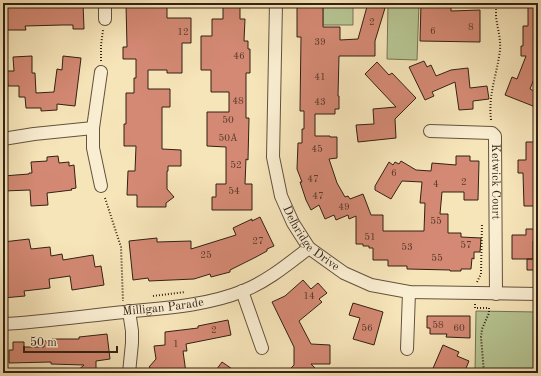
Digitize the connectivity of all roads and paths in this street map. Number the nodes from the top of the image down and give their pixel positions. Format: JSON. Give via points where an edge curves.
{"nodes":[{"id":1,"x":105,"y":3,"type":"edge"},
{"id":2,"x":276,"y":3,"type":"edge"},
{"id":3,"x":496,"y":3,"type":"edge"},
{"id":4,"x":105,"y":19,"type":"joint"},
{"id":5,"x":101,"y":72,"type":"joint"},
{"id":6,"x":93,"y":128,"type":"junction"},
{"id":7,"x":430,"y":130,"type":"dead end"},
{"id":8,"x":492,"y":133,"type":"junction"},
{"id":9,"x":3,"y":139,"type":"edge"},
{"id":10,"x":101,"y":186,"type":"joint"},
{"id":11,"x":309,"y":248,"type":"junction"},
{"id":12,"x":477,"y":281,"type":"dead end"},
{"id":13,"x":242,"y":291,"type":"junction"},
{"id":14,"x":409,"y":292,"type":"junction"},
{"id":15,"x":477,"y":293,"type":"junction"},
{"id":16,"x":496,"y":294,"type":"junction"},
{"id":17,"x":538,"y":294,"type":"edge"},
{"id":18,"x":126,"y":311,"type":"junction"},
{"id":19,"x":3,"y":324,"type":"edge"},
{"id":20,"x":262,"y":348,"type":"dead end"},
{"id":21,"x":407,"y":348,"type":"dead end"},
{"id":22,"x":130,"y":373,"type":"edge"},
{"id":23,"x":484,"y":373,"type":"edge"}],
"edges":[{"from":1,"to":4,"type":"street"},
{"from":2,"to":11,"type":"street","name":"Delbridge Drive","via":[[273,157],[280,196],[293,224]]},
{"from":3,"to":8,"type":"path","via":[[500,47],[490,100]]},
{"from":4,"to":5,"type":"path","via":[[101,45]]},
{"from":5,"to":6,"type":"street"},
{"from":6,"to":9,"type":"street"},
{"from":6,"to":10,"type":"street","via":[[93,148]]},
{"from":7,"to":8,"type":"street","name":"Ketwick Court"},
{"from":8,"to":16,"type":"street","name":"Ketwick Court","via":[[496,142]]},
{"from":10,"to":18,"type":"path","via":[[121,247]]},
{"from":11,"to":13,"type":"street","name":"Milligan Parade","via":[[269,278]]},
{"from":11,"to":14,"type":"street","name":"Delbridge Drive","via":[[344,273],[371,285]]},
{"from":12,"to":15,"type":"path"},
{"from":13,"to":18,"type":"street","name":"Milligan Parade","via":[[200,303]]},
{"from":13,"to":20,"type":"street"},
{"from":14,"to":15,"type":"street","name":"Delbridge Drive"},
{"from":14,"to":21,"type":"street"},
{"from":15,"to":16,"type":"street","name":"Delbridge Drive"},
{"from":15,"to":23,"type":"path","via":[[475,308],[489,308],[481,337]]},
{"from":16,"to":17,"type":"street","name":"Delbridge Drive"},
{"from":18,"to":19,"type":"street","name":"Milligan Parade"},
{"from":18,"to":22,"type":"street","via":[[132,331]]}]}
